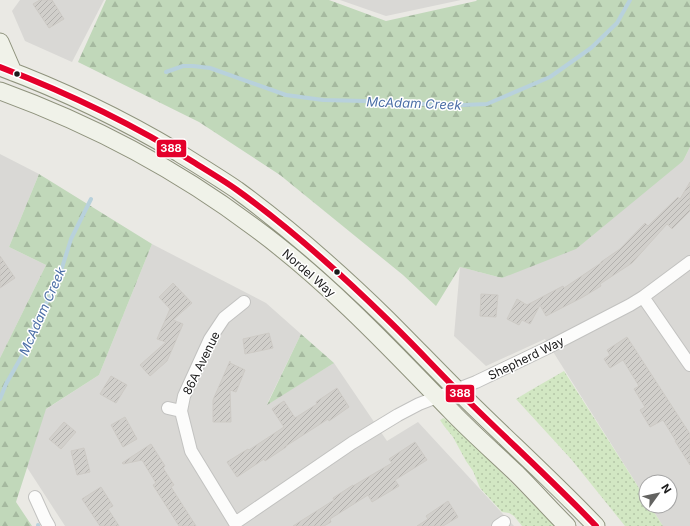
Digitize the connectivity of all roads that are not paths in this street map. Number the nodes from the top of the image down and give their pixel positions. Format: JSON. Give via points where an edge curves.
{"nodes":[{"id":1,"x":0,"y":42,"type":"edge"},
{"id":2,"x":6,"y":70,"type":"edge"},
{"id":3,"x":0,"y":91,"type":"edge"},
{"id":4,"x":690,"y":262,"type":"edge"},
{"id":5,"x":643,"y":297,"type":"junction"},
{"id":6,"x":244,"y":302,"type":"dead end"},
{"id":7,"x":690,"y":365,"type":"edge"},
{"id":8,"x":457,"y":390,"type":"junction"},
{"id":9,"x":438,"y":397,"type":"junction"},
{"id":10,"x":168,"y":408,"type":"dead end"},
{"id":11,"x":181,"y":411,"type":"junction"},
{"id":12,"x":35,"y":497,"type":"dead end"},
{"id":13,"x":236,"y":524,"type":"edge"},
{"id":14,"x":49,"y":526,"type":"edge"},
{"id":15,"x":567,"y":526,"type":"edge"},
{"id":16,"x":596,"y":526,"type":"edge"}],
"edges":[{"from":1,"to":2,"type":"main road"},
{"from":2,"to":8,"type":"main road","name":"Nordel Way","via":[[125,123],[235,189],[316,254],[387,319]]},
{"from":3,"to":9,"type":"main road","name":"Nordel Way","via":[[54,112],[114,141],[227,207],[340,300]]},
{"from":4,"to":5,"type":"street","name":"Shepherd Way"},
{"from":5,"to":7,"type":"street"},
{"from":5,"to":8,"type":"street","name":"Shepherd Way","via":[[547,348]]},
{"from":6,"to":11,"type":"street","name":"86A Avenue","via":[[224,318],[210,339],[184,396]]},
{"from":8,"to":9,"type":"street","name":"Shepherd Way"},
{"from":8,"to":16,"type":"main road","name":"Nordel Way"},
{"from":9,"to":13,"type":"street","name":"Shepherd Way","via":[[419,404],[376,428]]},
{"from":9,"to":15,"type":"main road","name":"Nordel Way"},
{"from":10,"to":11,"type":"street","name":"86A Avenue"},
{"from":11,"to":13,"type":"street","name":"86A Avenue","via":[[191,451]]},
{"from":12,"to":14,"type":"street"}]}
